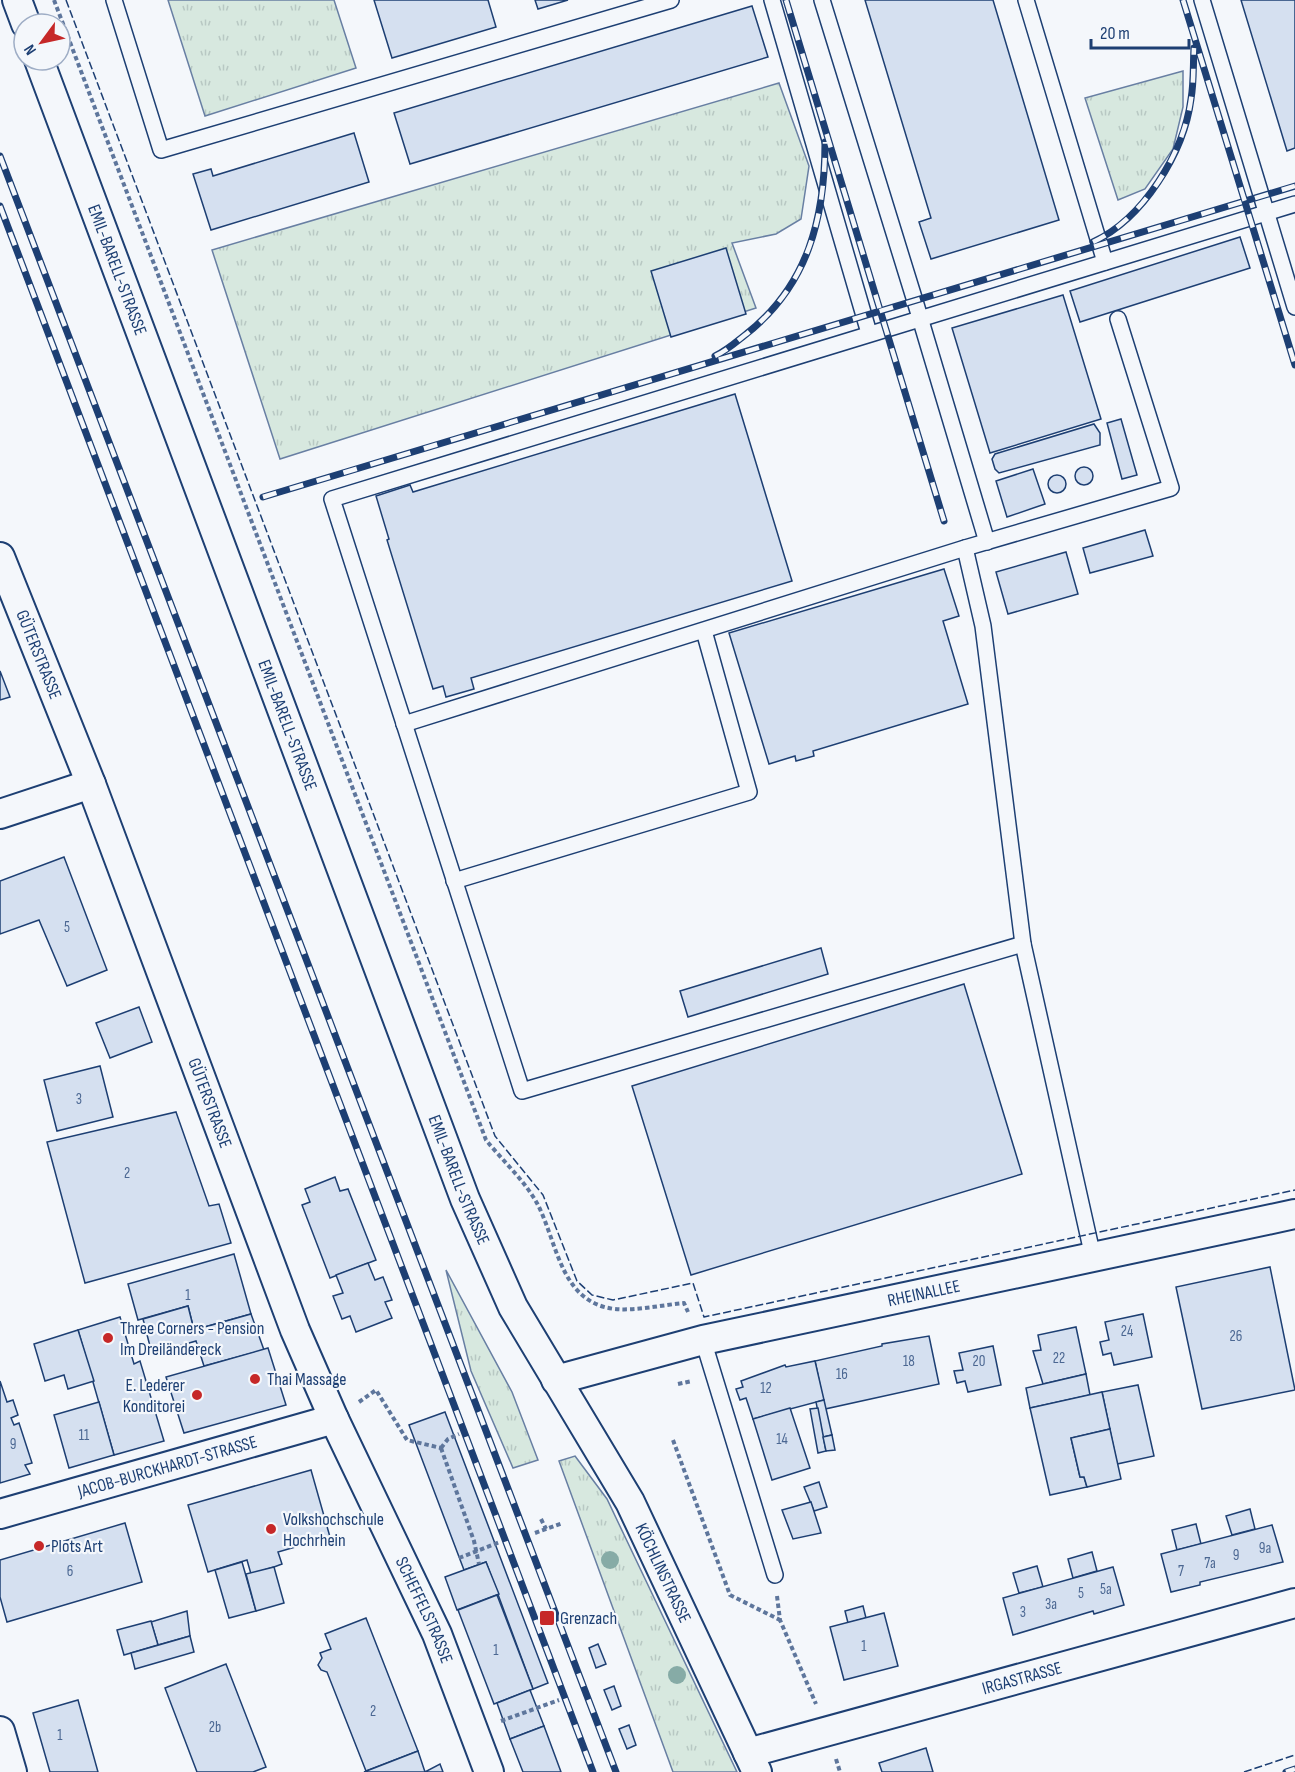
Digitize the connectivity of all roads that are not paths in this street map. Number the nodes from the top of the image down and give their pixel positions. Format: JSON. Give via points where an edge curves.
{"nodes":[{"id":1,"x":114,"y":0,"type":"edge"},
{"id":2,"x":671,"y":0,"type":"edge"},
{"id":3,"x":772,"y":0,"type":"edge"},
{"id":4,"x":822,"y":0,"type":"edge"},
{"id":5,"x":1026,"y":0,"type":"edge"},
{"id":6,"x":1202,"y":0,"type":"edge"},
{"id":7,"x":43,"y":72,"type":"edge"},
{"id":8,"x":1295,"y":204,"type":"edge"},
{"id":9,"x":1265,"y":213,"type":"junction"},
{"id":10,"x":1105,"y":262,"type":"junction"},
{"id":11,"x":1295,"y":307,"type":"edge"},
{"id":12,"x":920,"y":317,"type":"junction"},
{"id":13,"x":1118,"y":319,"type":"dead end"},
{"id":14,"x":869,"y":333,"type":"junction"},
{"id":15,"x":987,"y":542,"type":"junction"},
{"id":16,"x":965,"y":548,"type":"junction"},
{"id":17,"x":0,"y":557,"type":"edge"},
{"id":18,"x":704,"y":631,"type":"junction"},
{"id":19,"x":404,"y":724,"type":"junction"},
{"id":20,"x":91,"y":784,"type":"junction"},
{"id":21,"x":0,"y":814,"type":"edge"},
{"id":22,"x":454,"y":881,"type":"junction"},
{"id":23,"x":1023,"y":944,"type":"junction"},
{"id":24,"x":1295,"y":1215,"type":"edge"},
{"id":25,"x":1093,"y":1257,"type":"junction"},
{"id":26,"x":703,"y":1340,"type":"junction"},
{"id":27,"x":556,"y":1380,"type":"junction"},
{"id":28,"x":334,"y":1419,"type":"junction"},
{"id":29,"x":0,"y":1514,"type":"edge"},
{"id":30,"x":775,"y":1575,"type":"dead end"},
{"id":31,"x":1295,"y":1603,"type":"edge"},
{"id":32,"x":0,"y":1731,"type":"edge"},
{"id":33,"x":752,"y":1762,"type":"edge"},
{"id":34,"x":12,"y":1772,"type":"edge"},
{"id":35,"x":489,"y":1772,"type":"edge"}],
"edges":[{"from":1,"to":2,"type":"lane","via":[[161,150]]},
{"from":3,"to":14,"type":"lane"},
{"from":4,"to":12,"type":"lane"},
{"from":5,"to":10,"type":"lane"},
{"from":6,"to":9,"type":"lane"},
{"from":7,"to":27,"type":"street","name":"EMIL-BARELL-STRASSE","via":[[465,1199],[513,1307]]},
{"from":8,"to":9,"type":"lane"},
{"from":9,"to":10,"type":"lane"},
{"from":9,"to":11,"type":"lane"},
{"from":10,"to":12,"type":"lane"},
{"from":12,"to":14,"type":"lane"},
{"from":12,"to":15,"type":"lane"},
{"from":13,"to":15,"type":"lane","via":[[1171,488]]},
{"from":14,"to":19,"type":"lane","via":[[332,499]]},
{"from":15,"to":16,"type":"lane"},
{"from":16,"to":18,"type":"lane"},
{"from":16,"to":23,"type":"lane","via":[[983,626]]},
{"from":17,"to":20,"type":"street","name":"GÜTERSTRASSE"},
{"from":18,"to":19,"type":"lane"},
{"from":18,"to":22,"type":"lane","via":[[749,792]]},
{"from":19,"to":22,"type":"lane"},
{"from":20,"to":21,"type":"street"},
{"from":20,"to":28,"type":"street","name":"GÜTERSTRASSE","via":[[295,1330]]},
{"from":22,"to":23,"type":"lane","via":[[522,1091]]},
{"from":23,"to":25,"type":"lane"},
{"from":24,"to":25,"type":"street","name":"RHEINALLEE"},
{"from":25,"to":26,"type":"street","name":"RHEINALLEE"},
{"from":26,"to":27,"type":"street","name":"RHEINALLEE"},
{"from":26,"to":30,"type":"lane"},
{"from":27,"to":33,"type":"street","name":"KÖCHLINSTRASSE","via":[[630,1502]]},
{"from":28,"to":29,"type":"street","name":"JACOB-BURCKHARDT-STRASSE"},
{"from":28,"to":35,"type":"street","name":"SCHEFFELSTRASSE","via":[[437,1634]]},
{"from":31,"to":33,"type":"street","name":"IRGASTRASSE","via":[[826,1729]]},
{"from":32,"to":34,"type":"street"}]}
